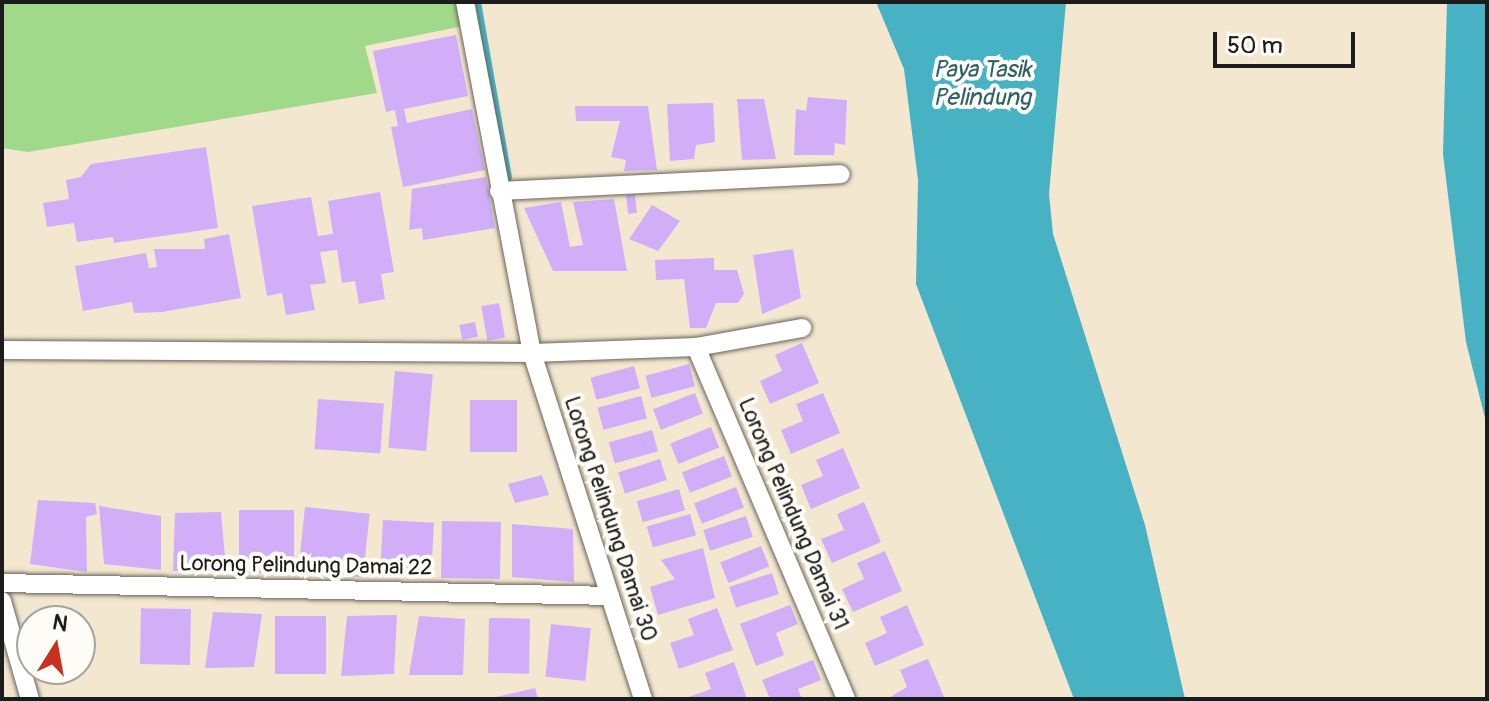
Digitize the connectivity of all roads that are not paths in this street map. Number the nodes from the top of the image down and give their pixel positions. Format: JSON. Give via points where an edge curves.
{"nodes":[{"id":1,"x":465,"y":2,"type":"edge"},
{"id":2,"x":841,"y":174,"type":"dead end"},
{"id":3,"x":499,"y":191,"type":"junction"},
{"id":4,"x":802,"y":328,"type":"dead end"},
{"id":5,"x":696,"y":347,"type":"junction"},
{"id":6,"x":2,"y":350,"type":"edge"},
{"id":7,"x":532,"y":353,"type":"junction"},
{"id":8,"x":2,"y":583,"type":"edge"},
{"id":9,"x":610,"y":596,"type":"junction"},
{"id":10,"x":2,"y":601,"type":"edge"},
{"id":11,"x":30,"y":699,"type":"edge"},
{"id":12,"x":643,"y":699,"type":"edge"},
{"id":13,"x":846,"y":699,"type":"edge"}],
"edges":[{"from":1,"to":3,"type":"street","name":"Lorong Pelindung Damai 30"},
{"from":2,"to":3,"type":"street"},
{"from":3,"to":7,"type":"street","name":"Lorong Pelindung Damai 30"},
{"from":4,"to":5,"type":"street"},
{"from":5,"to":7,"type":"street"},
{"from":5,"to":13,"type":"street","name":"Lorong Pelindung Damai 31"},
{"from":6,"to":7,"type":"street"},
{"from":7,"to":9,"type":"street","name":"Lorong Pelindung Damai 30"},
{"from":8,"to":9,"type":"street","name":"Lorong Pelindung Damai 22"},
{"from":9,"to":12,"type":"street","name":"Lorong Pelindung Damai 30"},
{"from":10,"to":11,"type":"street"}]}
